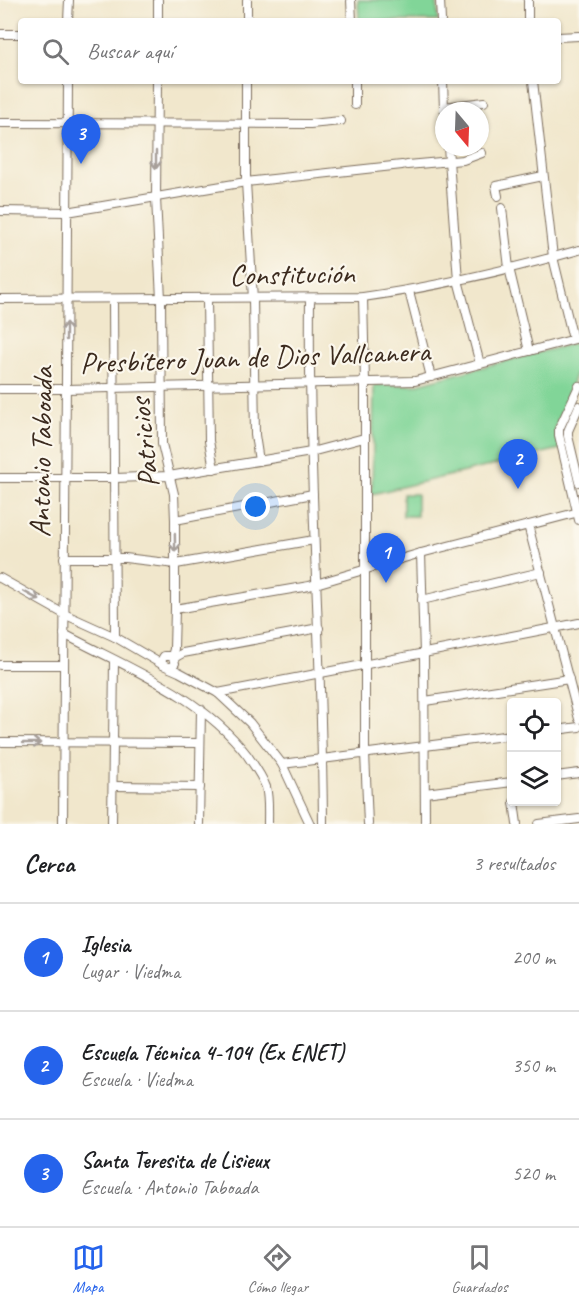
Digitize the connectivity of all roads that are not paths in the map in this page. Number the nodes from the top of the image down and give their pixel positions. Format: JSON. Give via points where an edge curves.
{"nodes":[{"id":1,"x":69,"y":0,"type":"edge"},
{"id":2,"x":158,"y":0,"type":"edge"},
{"id":3,"x":247,"y":0,"type":"edge"},
{"id":4,"x":351,"y":0,"type":"edge"},
{"id":5,"x":440,"y":0,"type":"edge"},
{"id":6,"x":528,"y":0,"type":"edge"},
{"id":7,"x":69,"y":18,"type":"edge"},
{"id":8,"x":158,"y":18,"type":"edge"},
{"id":9,"x":247,"y":18,"type":"edge"},
{"id":10,"x":352,"y":18,"type":"edge"},
{"id":11,"x":441,"y":18,"type":"edge"},
{"id":12,"x":528,"y":18,"type":"edge"},
{"id":13,"x":0,"y":34,"type":"edge"},
{"id":14,"x":18,"y":34,"type":"edge"},
{"id":15,"x":579,"y":36,"type":"edge"},
{"id":16,"x":561,"y":37,"type":"edge"},
{"id":17,"x":68,"y":84,"type":"edge"},
{"id":18,"x":157,"y":84,"type":"edge"},
{"id":19,"x":246,"y":84,"type":"edge"},
{"id":20,"x":355,"y":84,"type":"edge"},
{"id":21,"x":443,"y":84,"type":"edge"},
{"id":22,"x":533,"y":84,"type":"edge"},
{"id":23,"x":444,"y":102,"type":"edge"},
{"id":24,"x":356,"y":105,"type":"dead end"},
{"id":25,"x":341,"y":122,"type":"dead end"},
{"id":26,"x":0,"y":123,"type":"edge"},
{"id":27,"x":68,"y":123,"type":"junction"},
{"id":28,"x":156,"y":123,"type":"junction"},
{"id":29,"x":245,"y":124,"type":"junction"},
{"id":30,"x":449,"y":156,"type":"edge"},
{"id":31,"x":475,"y":156,"type":"edge"},
{"id":32,"x":449,"y":161,"type":"junction"},
{"id":33,"x":543,"y":176,"type":"junction"},
{"id":34,"x":246,"y":182,"type":"junction"},
{"id":35,"x":498,"y":196,"type":"dead end"},
{"id":36,"x":156,"y":198,"type":"junction"},
{"id":37,"x":502,"y":208,"type":"dead end"},
{"id":38,"x":0,"y":212,"type":"edge"},
{"id":39,"x":67,"y":212,"type":"junction"},
{"id":40,"x":579,"y":250,"type":"edge"},
{"id":41,"x":553,"y":257,"type":"junction"},
{"id":42,"x":509,"y":268,"type":"junction"},
{"id":43,"x":458,"y":280,"type":"junction"},
{"id":44,"x":409,"y":291,"type":"junction"},
{"id":45,"x":363,"y":297,"type":"junction"},
{"id":46,"x":0,"y":299,"type":"edge"},
{"id":47,"x":66,"y":299,"type":"junction"},
{"id":48,"x":113,"y":299,"type":"junction"},
{"id":49,"x":161,"y":299,"type":"junction"},
{"id":50,"x":207,"y":299,"type":"junction"},
{"id":51,"x":253,"y":299,"type":"junction"},
{"id":52,"x":310,"y":299,"type":"junction"},
{"id":53,"x":576,"y":338,"type":"edge"},
{"id":54,"x":529,"y":351,"type":"junction"},
{"id":55,"x":480,"y":364,"type":"junction"},
{"id":56,"x":431,"y":377,"type":"junction"},
{"id":57,"x":365,"y":382,"type":"junction"},
{"id":58,"x":309,"y":384,"type":"junction"},
{"id":59,"x":253,"y":385,"type":"junction"},
{"id":60,"x":207,"y":386,"type":"junction"},
{"id":61,"x":579,"y":386,"type":"edge"},
{"id":62,"x":162,"y":387,"type":"junction"},
{"id":63,"x":0,"y":388,"type":"edge"},
{"id":64,"x":113,"y":388,"type":"junction"},
{"id":65,"x":66,"y":389,"type":"junction"},
{"id":66,"x":579,"y":406,"type":"edge"},
{"id":67,"x":559,"y":429,"type":"junction"},
{"id":68,"x":568,"y":431,"type":"junction"},
{"id":69,"x":364,"y":438,"type":"junction"},
{"id":70,"x":311,"y":452,"type":"junction"},
{"id":71,"x":259,"y":461,"type":"junction"},
{"id":72,"x":213,"y":469,"type":"junction"},
{"id":73,"x":169,"y":476,"type":"junction"},
{"id":74,"x":0,"y":478,"type":"edge"},
{"id":75,"x":65,"y":478,"type":"junction"},
{"id":76,"x":115,"y":478,"type":"junction"},
{"id":77,"x":579,"y":481,"type":"edge"},
{"id":78,"x":570,"y":483,"type":"junction"},
{"id":79,"x":313,"y":494,"type":"junction"},
{"id":80,"x":578,"y":515,"type":"edge"},
{"id":81,"x":175,"y":520,"type":"junction"},
{"id":82,"x":528,"y":525,"type":"junction"},
{"id":83,"x":315,"y":540,"type":"junction"},
{"id":84,"x":421,"y":553,"type":"junction"},
{"id":85,"x":64,"y":558,"type":"junction"},
{"id":86,"x":115,"y":558,"type":"junction"},
{"id":87,"x":176,"y":564,"type":"junction"},
{"id":88,"x":364,"y":569,"type":"junction"},
{"id":89,"x":541,"y":572,"type":"junction"},
{"id":90,"x":0,"y":578,"type":"edge"},
{"id":91,"x":316,"y":584,"type":"junction"},
{"id":92,"x":422,"y":600,"type":"junction"},
{"id":93,"x":175,"y":609,"type":"junction"},
{"id":94,"x":64,"y":614,"type":"junction"},
{"id":95,"x":579,"y":623,"type":"edge"},
{"id":96,"x":319,"y":628,"type":"junction"},
{"id":97,"x":556,"y":628,"type":"junction"},
{"id":98,"x":64,"y":634,"type":"junction"},
{"id":99,"x":115,"y":638,"type":"junction"},
{"id":100,"x":424,"y":654,"type":"junction"},
{"id":101,"x":114,"y":661,"type":"junction"},
{"id":102,"x":170,"y":661,"type":"junction"},
{"id":103,"x":0,"y":665,"type":"edge"},
{"id":104,"x":64,"y":665,"type":"junction"},
{"id":105,"x":365,"y":665,"type":"junction"},
{"id":106,"x":321,"y":674,"type":"junction"},
{"id":107,"x":569,"y":679,"type":"junction"},
{"id":108,"x":218,"y":693,"type":"junction"},
{"id":109,"x":425,"y":701,"type":"junction"},
{"id":110,"x":201,"y":709,"type":"junction"},
{"id":111,"x":579,"y":719,"type":"edge"},
{"id":112,"x":579,"y":727,"type":"edge"},
{"id":113,"x":561,"y":729,"type":"edge"},
{"id":114,"x":507,"y":736,"type":"edge"},
{"id":115,"x":0,"y":742,"type":"edge"},
{"id":116,"x":112,"y":742,"type":"junction"},
{"id":117,"x":63,"y":743,"type":"junction"},
{"id":118,"x":200,"y":743,"type":"junction"},
{"id":119,"x":425,"y":746,"type":"junction"},
{"id":120,"x":365,"y":753,"type":"junction"},
{"id":121,"x":322,"y":759,"type":"junction"},
{"id":122,"x":282,"y":764,"type":"junction"},
{"id":123,"x":579,"y":773,"type":"edge"},
{"id":124,"x":561,"y":775,"type":"edge"},
{"id":125,"x":507,"y":783,"type":"edge"},
{"id":126,"x":113,"y":786,"type":"junction"},
{"id":127,"x":200,"y":788,"type":"junction"},
{"id":128,"x":425,"y":793,"type":"junction"},
{"id":129,"x":515,"y":806,"type":"edge"},
{"id":130,"x":579,"y":819,"type":"edge"},
{"id":131,"x":560,"y":823,"type":"edge"},
{"id":132,"x":63,"y":824,"type":"edge"},
{"id":133,"x":112,"y":824,"type":"edge"},
{"id":134,"x":200,"y":824,"type":"edge"},
{"id":135,"x":268,"y":824,"type":"edge"},
{"id":136,"x":310,"y":824,"type":"edge"},
{"id":137,"x":323,"y":824,"type":"edge"},
{"id":138,"x":368,"y":824,"type":"edge"},
{"id":139,"x":425,"y":824,"type":"edge"},
{"id":140,"x":517,"y":824,"type":"edge"},
{"id":141,"x":539,"y":824,"type":"edge"}],
"edges":[{"from":1,"to":7,"type":"street"},
{"from":2,"to":8,"type":"street"},
{"from":3,"to":9,"type":"street"},
{"from":4,"to":10,"type":"street"},
{"from":5,"to":11,"type":"street"},
{"from":6,"to":12,"type":"street"},
{"from":13,"to":14,"type":"street"},
{"from":15,"to":16,"type":"street"},
{"from":17,"to":27,"type":"street","name":"Antonio Taboada"},
{"from":18,"to":28,"type":"street","name":"Patricios"},
{"from":19,"to":29,"type":"street"},
{"from":20,"to":24,"type":"street"},
{"from":21,"to":23,"type":"street"},
{"from":22,"to":33,"type":"street"},
{"from":25,"to":29,"type":"street"},
{"from":26,"to":27,"type":"street"},
{"from":27,"to":28,"type":"street"},
{"from":27,"to":39,"type":"street","name":"Antonio Taboada"},
{"from":28,"to":29,"type":"street"},
{"from":28,"to":36,"type":"street","name":"Patricios","one_way":true},
{"from":29,"to":34,"type":"street"},
{"from":30,"to":32,"type":"street"},
{"from":31,"to":32,"type":"street"},
{"from":32,"to":34,"type":"street"},
{"from":32,"to":43,"type":"street"},
{"from":33,"to":35,"type":"street","via":[[496,186]]},
{"from":33,"to":41,"type":"street"},
{"from":34,"to":36,"type":"street"},
{"from":34,"to":51,"type":"street"},
{"from":36,"to":39,"type":"street"},
{"from":36,"to":49,"type":"street","name":"Patricios"},
{"from":37,"to":42,"type":"street"},
{"from":38,"to":39,"type":"street"},
{"from":39,"to":47,"type":"street","name":"Antonio Taboada"},
{"from":40,"to":41,"type":"street","name":"Constitución"},
{"from":41,"to":42,"type":"street","name":"Constitución"},
{"from":41,"to":53,"type":"street"},
{"from":42,"to":43,"type":"street","name":"Constitución"},
{"from":42,"to":54,"type":"street"},
{"from":43,"to":44,"type":"street","name":"Constitución"},
{"from":43,"to":55,"type":"street"},
{"from":44,"to":45,"type":"street","name":"Constitución"},
{"from":44,"to":56,"type":"street"},
{"from":45,"to":52,"type":"street","name":"Constitución"},
{"from":45,"to":57,"type":"street"},
{"from":46,"to":47,"type":"street","name":"Constitución"},
{"from":47,"to":48,"type":"street","name":"Constitución"},
{"from":65,"to":47,"type":"street","name":"Antonio Taboada","one_way":true},
{"from":48,"to":49,"type":"street","name":"Constitución"},
{"from":48,"to":64,"type":"street"},
{"from":49,"to":50,"type":"street","name":"Constitución"},
{"from":49,"to":62,"type":"street","name":"Patricios"},
{"from":50,"to":51,"type":"street","name":"Constitución"},
{"from":50,"to":60,"type":"street"},
{"from":51,"to":52,"type":"street","name":"Constitución"},
{"from":51,"to":59,"type":"street"},
{"from":52,"to":58,"type":"street"},
{"from":53,"to":54,"type":"street","name":"Presbítero Juan de Dios Vallcanera"},
{"from":54,"to":55,"type":"street","name":"Presbítero Juan de Dios Vallcanera"},
{"from":55,"to":56,"type":"street","name":"Presbítero Juan de Dios Vallcanera"},
{"from":56,"to":57,"type":"street","name":"Presbítero Juan de Dios Vallcanera"},
{"from":57,"to":58,"type":"street","name":"Presbítero Juan de Dios Vallcanera"},
{"from":57,"to":69,"type":"street"},
{"from":58,"to":59,"type":"street","name":"Presbítero Juan de Dios Vallcanera"},
{"from":58,"to":70,"type":"street"},
{"from":59,"to":60,"type":"street","name":"Presbítero Juan de Dios Vallcanera"},
{"from":59,"to":71,"type":"street"},
{"from":60,"to":62,"type":"street","name":"Presbítero Juan de Dios Vallcanera"},
{"from":60,"to":72,"type":"street"},
{"from":61,"to":67,"type":"street"},
{"from":62,"to":64,"type":"street","name":"Presbítero Juan de Dios Vallcanera"},
{"from":62,"to":73,"type":"street","name":"Patricios","via":[[162,444]]},
{"from":63,"to":65,"type":"street","name":"Presbítero Juan de Dios Vallcanera"},
{"from":64,"to":65,"type":"street","name":"Presbítero Juan de Dios Vallcanera"},
{"from":64,"to":76,"type":"street"},
{"from":65,"to":75,"type":"street","name":"Antonio Taboada"},
{"from":66,"to":68,"type":"street"},
{"from":67,"to":68,"type":"street"},
{"from":67,"to":78,"type":"street"},
{"from":68,"to":77,"type":"street"},
{"from":69,"to":70,"type":"street"},
{"from":69,"to":88,"type":"street"},
{"from":70,"to":71,"type":"street"},
{"from":70,"to":79,"type":"street"},
{"from":71,"to":72,"type":"street"},
{"from":72,"to":73,"type":"street"},
{"from":73,"to":76,"type":"street"},
{"from":73,"to":81,"type":"street","name":"Patricios"},
{"from":74,"to":75,"type":"street"},
{"from":75,"to":76,"type":"street"},
{"from":75,"to":85,"type":"street","name":"Antonio Taboada"},
{"from":76,"to":86,"type":"street"},
{"from":77,"to":78,"type":"street"},
{"from":78,"to":80,"type":"street"},
{"from":79,"to":81,"type":"street"},
{"from":79,"to":83,"type":"street"},
{"from":80,"to":82,"type":"street"},
{"from":81,"to":87,"type":"street","name":"Patricios","one_way":true},
{"from":82,"to":84,"type":"street"},
{"from":82,"to":89,"type":"street"},
{"from":83,"to":87,"type":"street"},
{"from":83,"to":91,"type":"street"},
{"from":84,"to":88,"type":"street"},
{"from":84,"to":92,"type":"street"},
{"from":85,"to":86,"type":"street"},
{"from":85,"to":94,"type":"street","name":"Antonio Taboada"},
{"from":86,"to":87,"type":"street"},
{"from":86,"to":99,"type":"street"},
{"from":87,"to":93,"type":"street","name":"Patricios"},
{"from":88,"to":91,"type":"street"},
{"from":88,"to":105,"type":"street"},
{"from":89,"to":92,"type":"street"},
{"from":89,"to":97,"type":"street"},
{"from":90,"to":94,"type":"street","one_way":true},
{"from":91,"to":93,"type":"street"},
{"from":91,"to":96,"type":"street"},
{"from":92,"to":100,"type":"street"},
{"from":93,"to":102,"type":"street","name":"Patricios"},
{"from":94,"to":98,"type":"street","name":"Antonio Taboada"},
{"from":94,"to":99,"type":"street"},
{"from":95,"to":97,"type":"street"},
{"from":96,"to":102,"type":"street","via":[[183,653]]},
{"from":96,"to":106,"type":"street"},
{"from":97,"to":100,"type":"street"},
{"from":97,"to":107,"type":"street"},
{"from":98,"to":101,"type":"street"},
{"from":98,"to":104,"type":"street","name":"Antonio Taboada"},
{"from":99,"to":102,"type":"street"},
{"from":100,"to":105,"type":"street"},
{"from":100,"to":109,"type":"street"},
{"from":101,"to":110,"type":"street"},
{"from":101,"to":116,"type":"street"},
{"from":102,"to":108,"type":"street","via":[[179,672]]},
{"from":103,"to":104,"type":"street"},
{"from":104,"to":117,"type":"street","name":"Antonio Taboada"},
{"from":105,"to":106,"type":"street"},
{"from":105,"to":120,"type":"street"},
{"from":106,"to":108,"type":"street"},
{"from":106,"to":121,"type":"street"},
{"from":107,"to":109,"type":"street"},
{"from":107,"to":111,"type":"street"},
{"from":108,"to":122,"type":"street","via":[[250,723]]},
{"from":109,"to":119,"type":"street"},
{"from":110,"to":118,"type":"street"},
{"from":110,"to":135,"type":"street","via":[[240,746],[265,785]]},
{"from":112,"to":113,"type":"street"},
{"from":114,"to":119,"type":"street"},
{"from":115,"to":117,"type":"street","one_way":true},
{"from":116,"to":117,"type":"street"},
{"from":116,"to":118,"type":"street"},
{"from":116,"to":126,"type":"street"},
{"from":117,"to":132,"type":"street","name":"Antonio Taboada"},
{"from":118,"to":127,"type":"street"},
{"from":119,"to":120,"type":"street"},
{"from":119,"to":128,"type":"street"},
{"from":120,"to":121,"type":"street"},
{"from":120,"to":138,"type":"street"},
{"from":121,"to":122,"type":"street"},
{"from":121,"to":137,"type":"street"},
{"from":122,"to":136,"type":"street"},
{"from":123,"to":124,"type":"street"},
{"from":125,"to":128,"type":"street"},
{"from":126,"to":127,"type":"street"},
{"from":126,"to":133,"type":"street"},
{"from":127,"to":134,"type":"street"},
{"from":128,"to":139,"type":"street"},
{"from":129,"to":140,"type":"street"},
{"from":130,"to":131,"type":"street"},
{"from":131,"to":141,"type":"street"}]}
